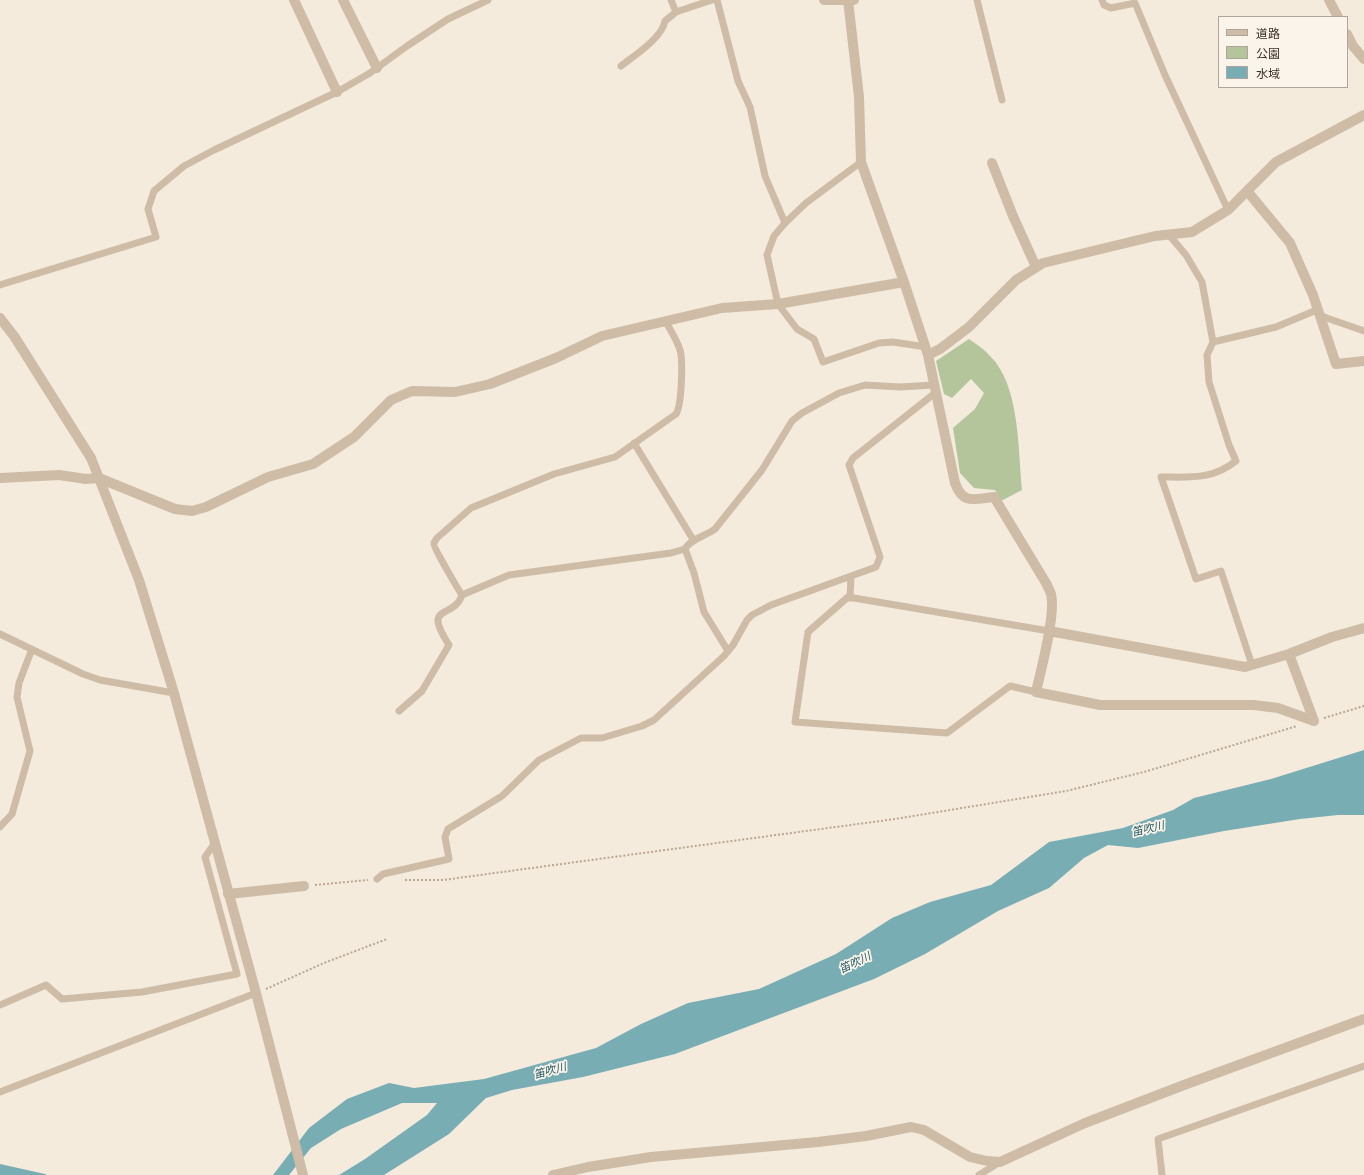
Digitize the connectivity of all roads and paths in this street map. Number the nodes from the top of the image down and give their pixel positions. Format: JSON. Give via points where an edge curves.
{"nodes":[{"id":1,"x":294,"y":0,"type":"edge"},
{"id":2,"x":343,"y":0,"type":"edge"},
{"id":3,"x":488,"y":0,"type":"edge"},
{"id":4,"x":671,"y":0,"type":"edge"},
{"id":5,"x":712,"y":0,"type":"edge"},
{"id":6,"x":717,"y":0,"type":"edge"},
{"id":7,"x":824,"y":0,"type":"edge"},
{"id":8,"x":850,"y":0,"type":"edge"},
{"id":9,"x":977,"y":0,"type":"edge"},
{"id":10,"x":1102,"y":0,"type":"edge"},
{"id":11,"x":1329,"y":0,"type":"edge"},
{"id":12,"x":676,"y":12,"type":"junction"},
{"id":13,"x":1337,"y":16,"type":"edge"},
{"id":14,"x":1348,"y":36,"type":"edge"},
{"id":15,"x":1364,"y":59,"type":"edge"},
{"id":16,"x":621,"y":66,"type":"dead end"},
{"id":17,"x":377,"y":68,"type":"junction"},
{"id":18,"x":337,"y":92,"type":"junction"},
{"id":19,"x":1002,"y":100,"type":"dead end"},
{"id":20,"x":1364,"y":115,"type":"edge"},
{"id":21,"x":860,"y":162,"type":"junction"},
{"id":22,"x":992,"y":164,"type":"dead end"},
{"id":23,"x":1248,"y":192,"type":"junction"},
{"id":24,"x":1228,"y":210,"type":"junction"},
{"id":25,"x":784,"y":223,"type":"junction"},
{"id":26,"x":1169,"y":234,"type":"junction"},
{"id":27,"x":1036,"y":267,"type":"junction"},
{"id":28,"x":904,"y":282,"type":"junction"},
{"id":29,"x":0,"y":286,"type":"edge"},
{"id":30,"x":778,"y":304,"type":"junction"},
{"id":31,"x":1320,"y":312,"type":"junction"},
{"id":32,"x":0,"y":318,"type":"edge"},
{"id":33,"x":666,"y":322,"type":"junction"},
{"id":34,"x":1364,"y":331,"type":"edge"},
{"id":35,"x":1212,"y":342,"type":"junction"},
{"id":36,"x":927,"y":351,"type":"junction"},
{"id":37,"x":1364,"y":361,"type":"edge"},
{"id":38,"x":935,"y":389,"type":"junction"},
{"id":39,"x":634,"y":443,"type":"junction"},
{"id":40,"x":0,"y":478,"type":"edge"},
{"id":41,"x":99,"y":478,"type":"junction"},
{"id":42,"x":694,"y":541,"type":"junction"},
{"id":43,"x":685,"y":549,"type":"junction"},
{"id":44,"x":851,"y":576,"type":"junction"},
{"id":45,"x":462,"y":595,"type":"junction"},
{"id":46,"x":850,"y":598,"type":"junction"},
{"id":47,"x":1364,"y":628,"type":"edge"},
{"id":48,"x":1049,"y":631,"type":"junction"},
{"id":49,"x":0,"y":634,"type":"edge"},
{"id":50,"x":32,"y":649,"type":"junction"},
{"id":51,"x":728,"y":651,"type":"junction"},
{"id":52,"x":1289,"y":654,"type":"junction"},
{"id":53,"x":1252,"y":665,"type":"junction"},
{"id":54,"x":1036,"y":692,"type":"junction"},
{"id":55,"x":174,"y":693,"type":"junction"},
{"id":56,"x":1364,"y":706,"type":"edge"},
{"id":57,"x":399,"y":711,"type":"dead end"},
{"id":58,"x":1314,"y":721,"type":"junction"},
{"id":59,"x":0,"y":827,"type":"edge"},
{"id":60,"x":215,"y":843,"type":"junction"},
{"id":61,"x":377,"y":879,"type":"joint"},
{"id":62,"x":399,"y":880,"type":"dead end"},
{"id":63,"x":304,"y":886,"type":"joint"},
{"id":64,"x":228,"y":894,"type":"junction"},
{"id":65,"x":387,"y":939,"type":"dead end"},
{"id":66,"x":256,"y":993,"type":"junction"},
{"id":67,"x":0,"y":1005,"type":"edge"},
{"id":68,"x":1364,"y":1019,"type":"edge"},
{"id":69,"x":1364,"y":1066,"type":"edge"},
{"id":70,"x":0,"y":1092,"type":"edge"},
{"id":71,"x":1000,"y":1162,"type":"junction"},
{"id":72,"x":303,"y":1175,"type":"edge"},
{"id":73,"x":553,"y":1175,"type":"edge"},
{"id":74,"x":979,"y":1175,"type":"edge"},
{"id":75,"x":1162,"y":1175,"type":"edge"}],
"edges":[{"from":1,"to":18,"type":"street"},
{"from":2,"to":17,"type":"street"},
{"from":3,"to":17,"type":"lane","via":[[448,19]]},
{"from":4,"to":12,"type":"lane"},
{"from":5,"to":12,"type":"lane"},
{"from":6,"to":25,"type":"lane","via":[[738,81],[750,107],[765,176]]},
{"from":7,"to":8,"type":"street"},
{"from":8,"to":21,"type":"street","via":[[859,97]]},
{"from":9,"to":19,"type":"lane"},
{"from":10,"to":24,"type":"lane","via":[[1104,5],[1111,8],[1135,3],[1165,75]]},
{"from":11,"to":13,"type":"street"},
{"from":12,"to":16,"type":"lane","via":[[665,21],[663,29],[641,51]]},
{"from":14,"to":15,"type":"street"},
{"from":17,"to":18,"type":"lane"},
{"from":18,"to":29,"type":"lane","via":[[184,166],[154,191],[148,209],[156,237]]},
{"from":20,"to":23,"type":"street","via":[[1276,162]]},
{"from":21,"to":25,"type":"lane"},
{"from":21,"to":28,"type":"street"},
{"from":22,"to":27,"type":"street"},
{"from":23,"to":24,"type":"street"},
{"from":23,"to":31,"type":"street","via":[[1290,243]]},
{"from":24,"to":26,"type":"street","via":[[1192,232]]},
{"from":25,"to":30,"type":"lane","via":[[774,236],[767,255]]},
{"from":26,"to":27,"type":"street","via":[[1043,262]]},
{"from":26,"to":35,"type":"lane","via":[[1186,255],[1202,282]]},
{"from":27,"to":36,"type":"street","via":[[1016,280],[969,327],[940,349]]},
{"from":28,"to":30,"type":"street"},
{"from":28,"to":36,"type":"street"},
{"from":30,"to":33,"type":"street","via":[[722,308]]},
{"from":30,"to":36,"type":"lane","via":[[797,329],[814,339],[823,362],[879,343],[893,342]]},
{"from":31,"to":34,"type":"lane"},
{"from":31,"to":35,"type":"lane","via":[[1276,327]]},
{"from":31,"to":37,"type":"street","via":[[1336,364]]},
{"from":32,"to":41,"type":"street","via":[[69,420],[92,458]]},
{"from":33,"to":39,"type":"lane","via":[[680,351],[680,409]]},
{"from":33,"to":41,"type":"street","via":[[602,336],[556,358],[490,384],[455,392],[412,391],[391,400],[354,437],[313,464],[268,477],[206,507],[192,511],[175,509]]},
{"from":35,"to":53,"type":"lane","via":[[1207,355],[1209,382],[1236,460],[1224,470],[1203,477],[1161,477],[1196,579],[1221,571]]},
{"from":36,"to":38,"type":"street"},
{"from":38,"to":42,"type":"lane","via":[[865,385],[839,393],[802,413],[792,421],[762,470],[715,529]]},
{"from":38,"to":44,"type":"lane","via":[[853,458],[849,466],[880,557],[876,567]]},
{"from":38,"to":48,"type":"street","via":[[959,493],[970,499],[994,497],[1051,594]]},
{"from":39,"to":42,"type":"lane"},
{"from":39,"to":45,"type":"lane","via":[[615,457],[554,474],[464,512],[434,544]]},
{"from":40,"to":41,"type":"street","via":[[59,475]]},
{"from":41,"to":55,"type":"street","via":[[139,580]]},
{"from":42,"to":43,"type":"lane"},
{"from":43,"to":45,"type":"lane","via":[[671,554],[509,575]]},
{"from":43,"to":51,"type":"lane","via":[[704,612]]},
{"from":44,"to":46,"type":"lane"},
{"from":44,"to":51,"type":"lane","via":[[752,615]]},
{"from":45,"to":57,"type":"lane","via":[[455,605],[441,613],[438,621],[438,628],[449,645],[422,691]]},
{"from":46,"to":48,"type":"lane"},
{"from":46,"to":54,"type":"lane","via":[[844,600],[808,632],[795,722],[947,733],[1010,686]]},
{"from":47,"to":52,"type":"street"},
{"from":48,"to":53,"type":"street","via":[[1245,667]]},
{"from":48,"to":54,"type":"street"},
{"from":49,"to":50,"type":"lane"},
{"from":50,"to":55,"type":"lane","via":[[100,680]]},
{"from":50,"to":59,"type":"lane","via":[[19,683],[17,697],[30,751],[12,814]]},
{"from":51,"to":61,"type":"lane","via":[[654,720],[602,738],[581,738],[539,760],[502,796],[448,829],[445,837],[449,859],[383,874]]},
{"from":52,"to":53,"type":"street"},
{"from":52,"to":58,"type":"street"},
{"from":54,"to":58,"type":"street","via":[[1100,705],[1254,705],[1278,708]]},
{"from":55,"to":60,"type":"street"},
{"from":56,"to":58,"type":"path"},
{"from":58,"to":62,"type":"path","via":[[1144,772],[1066,791],[895,819],[451,879]]},
{"from":60,"to":64,"type":"street"},
{"from":60,"to":67,"type":"lane","via":[[205,857],[237,974],[142,992],[62,999],[46,985]]},
{"from":61,"to":63,"type":"path"},
{"from":63,"to":64,"type":"street"},
{"from":64,"to":66,"type":"street"},
{"from":65,"to":66,"type":"path"},
{"from":66,"to":70,"type":"lane"},
{"from":66,"to":72,"type":"street"},
{"from":68,"to":71,"type":"street","via":[[1092,1120]]},
{"from":69,"to":75,"type":"lane","via":[[1158,1139]]},
{"from":71,"to":73,"type":"street","via":[[970,1157],[924,1130],[911,1127],[804,1144],[651,1158]]},
{"from":71,"to":74,"type":"lane"}]}
